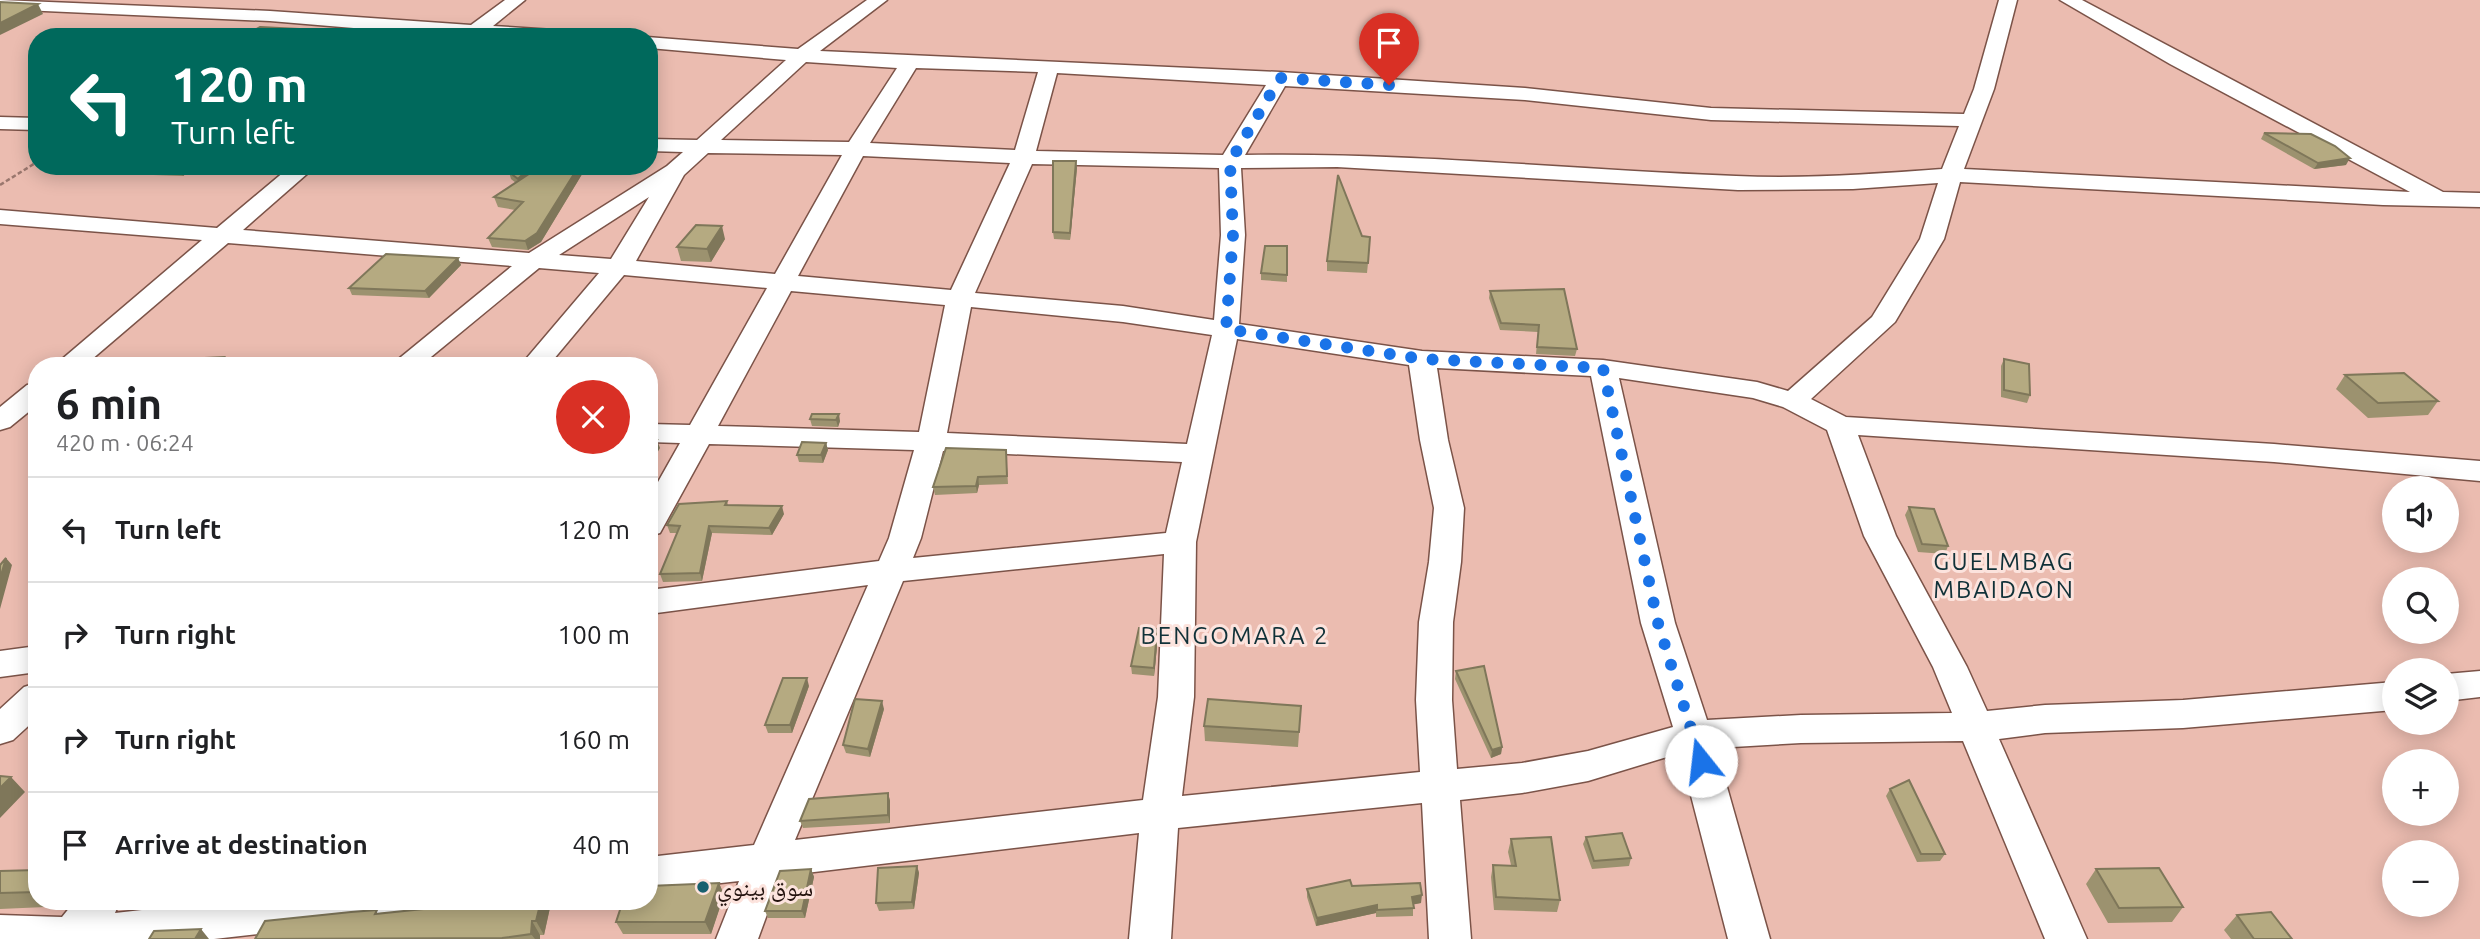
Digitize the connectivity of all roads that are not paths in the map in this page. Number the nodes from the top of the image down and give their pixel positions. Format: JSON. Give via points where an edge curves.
{"nodes":[{"id":1,"x":516,"y":0,"type":"edge"},
{"id":2,"x":878,"y":0,"type":"edge"},
{"id":3,"x":2008,"y":0,"type":"edge"},
{"id":4,"x":2069,"y":0,"type":"edge"},
{"id":5,"x":0,"y":4,"type":"edge"},
{"id":6,"x":404,"y":28,"type":"edge"},
{"id":7,"x":479,"y":28,"type":"edge"},
{"id":8,"x":658,"y":43,"type":"edge"},
{"id":9,"x":800,"y":57,"type":"junction"},
{"id":10,"x":910,"y":63,"type":"junction"},
{"id":11,"x":1049,"y":67,"type":"junction"},
{"id":12,"x":1280,"y":78,"type":"junction"},
{"id":13,"x":1972,"y":120,"type":"junction"},
{"id":14,"x":0,"y":123,"type":"edge"},
{"id":15,"x":28,"y":124,"type":"edge"},
{"id":16,"x":658,"y":145,"type":"edge"},
{"id":17,"x":701,"y":147,"type":"junction"},
{"id":18,"x":855,"y":149,"type":"junction"},
{"id":19,"x":1024,"y":157,"type":"junction"},
{"id":20,"x":1230,"y":162,"type":"junction"},
{"id":21,"x":675,"y":171,"type":"junction"},
{"id":22,"x":294,"y":175,"type":"edge"},
{"id":23,"x":1951,"y":175,"type":"junction"},
{"id":24,"x":2438,"y":198,"type":"junction"},
{"id":25,"x":2480,"y":200,"type":"edge"},
{"id":26,"x":0,"y":217,"type":"edge"},
{"id":27,"x":2480,"y":219,"type":"edge"},
{"id":28,"x":225,"y":234,"type":"junction"},
{"id":29,"x":534,"y":260,"type":"junction"},
{"id":30,"x":616,"y":267,"type":"junction"},
{"id":31,"x":782,"y":283,"type":"junction"},
{"id":32,"x":959,"y":301,"type":"junction"},
{"id":33,"x":1226,"y":329,"type":"junction"},
{"id":34,"x":78,"y":357,"type":"edge"},
{"id":35,"x":414,"y":357,"type":"edge"},
{"id":36,"x":541,"y":357,"type":"edge"},
{"id":37,"x":1422,"y":359,"type":"junction"},
{"id":38,"x":1603,"y":368,"type":"junction"},
{"id":39,"x":25,"y":396,"type":"edge"},
{"id":40,"x":1794,"y":401,"type":"junction"},
{"id":41,"x":0,"y":421,"type":"edge"},
{"id":42,"x":1840,"y":425,"type":"junction"},
{"id":43,"x":658,"y":434,"type":"edge"},
{"id":44,"x":697,"y":436,"type":"junction"},
{"id":45,"x":931,"y":442,"type":"junction"},
{"id":46,"x":1199,"y":454,"type":"junction"},
{"id":47,"x":2480,"y":471,"type":"edge"},
{"id":48,"x":658,"y":509,"type":"edge"},
{"id":49,"x":1180,"y":542,"type":"junction"},
{"id":50,"x":891,"y":571,"type":"junction"},
{"id":51,"x":658,"y":601,"type":"edge"},
{"id":52,"x":28,"y":660,"type":"edge"},
{"id":53,"x":0,"y":664,"type":"edge"},
{"id":54,"x":2480,"y":684,"type":"edge"},
{"id":55,"x":2459,"y":686,"type":"edge"},
{"id":56,"x":2382,"y":697,"type":"edge"},
{"id":57,"x":28,"y":704,"type":"edge"},
{"id":58,"x":1975,"y":727,"type":"junction"},
{"id":59,"x":0,"y":730,"type":"edge"},
{"id":60,"x":1694,"y":735,"type":"junction"},
{"id":61,"x":1440,"y":785,"type":"junction"},
{"id":62,"x":1160,"y":814,"type":"junction"},
{"id":63,"x":767,"y":860,"type":"junction"},
{"id":64,"x":658,"y":873,"type":"edge"},
{"id":65,"x":92,"y":910,"type":"edge"},
{"id":66,"x":312,"y":910,"type":"edge"},
{"id":67,"x":0,"y":934,"type":"edge"},
{"id":68,"x":70,"y":937,"type":"edge"},
{"id":69,"x":737,"y":939,"type":"edge"},
{"id":70,"x":1150,"y":939,"type":"edge"},
{"id":71,"x":1450,"y":939,"type":"edge"},
{"id":72,"x":1749,"y":939,"type":"edge"},
{"id":73,"x":2066,"y":939,"type":"edge"}],
"edges":[{"from":1,"to":7,"type":"street"},
{"from":2,"to":9,"type":"street"},
{"from":3,"to":13,"type":"street"},
{"from":4,"to":24,"type":"street"},
{"from":5,"to":6,"type":"street","via":[[270,16]]},
{"from":8,"to":9,"type":"street"},
{"from":9,"to":10,"type":"street"},
{"from":9,"to":17,"type":"street"},
{"from":10,"to":11,"type":"street"},
{"from":10,"to":18,"type":"street"},
{"from":11,"to":12,"type":"street"},
{"from":11,"to":19,"type":"street"},
{"from":12,"to":13,"type":"street","via":[[1525,94],[1711,114]]},
{"from":12,"to":20,"type":"street"},
{"from":13,"to":23,"type":"street"},
{"from":14,"to":15,"type":"street"},
{"from":16,"to":17,"type":"street"},
{"from":17,"to":18,"type":"street"},
{"from":17,"to":21,"type":"street"},
{"from":18,"to":19,"type":"street"},
{"from":18,"to":31,"type":"street"},
{"from":19,"to":20,"type":"street"},
{"from":19,"to":32,"type":"street"},
{"from":20,"to":23,"type":"street","via":[[1337,160],[1738,183]]},
{"from":20,"to":33,"type":"street","via":[[1233,235]]},
{"from":21,"to":29,"type":"street"},
{"from":21,"to":30,"type":"street","via":[[629,254]]},
{"from":22,"to":28,"type":"street"},
{"from":23,"to":24,"type":"street"},
{"from":23,"to":40,"type":"street","via":[[1932,239],[1882,322]]},
{"from":24,"to":25,"type":"street"},
{"from":24,"to":27,"type":"street"},
{"from":26,"to":28,"type":"street"},
{"from":28,"to":29,"type":"street"},
{"from":28,"to":34,"type":"street"},
{"from":29,"to":30,"type":"street"},
{"from":29,"to":35,"type":"street"},
{"from":30,"to":31,"type":"street"},
{"from":30,"to":36,"type":"street"},
{"from":31,"to":32,"type":"street"},
{"from":31,"to":44,"type":"street"},
{"from":32,"to":33,"type":"street","via":[[1123,314]]},
{"from":32,"to":45,"type":"street"},
{"from":33,"to":37,"type":"street"},
{"from":33,"to":46,"type":"street"},
{"from":37,"to":38,"type":"street"},
{"from":37,"to":61,"type":"street","via":[[1449,508],[1436,622],[1434,701]]},
{"from":38,"to":40,"type":"street","via":[[1757,390]]},
{"from":38,"to":60,"type":"street","via":[[1658,623]]},
{"from":39,"to":41,"type":"street"},
{"from":40,"to":42,"type":"street"},
{"from":42,"to":47,"type":"street"},
{"from":42,"to":58,"type":"street","via":[[1880,536],[1950,667]]},
{"from":43,"to":44,"type":"street"},
{"from":44,"to":45,"type":"street"},
{"from":44,"to":48,"type":"street"},
{"from":45,"to":46,"type":"street"},
{"from":45,"to":50,"type":"street"},
{"from":46,"to":49,"type":"street"},
{"from":49,"to":50,"type":"street"},
{"from":49,"to":62,"type":"street","via":[[1176,697]]},
{"from":50,"to":51,"type":"street"},
{"from":50,"to":63,"type":"street"},
{"from":52,"to":53,"type":"street"},
{"from":54,"to":55,"type":"street"},
{"from":56,"to":58,"type":"street"},
{"from":57,"to":59,"type":"street"},
{"from":58,"to":60,"type":"street"},
{"from":58,"to":73,"type":"street"},
{"from":60,"to":61,"type":"street","via":[[1588,766]]},
{"from":60,"to":72,"type":"street"},
{"from":61,"to":62,"type":"street"},
{"from":61,"to":71,"type":"street"},
{"from":62,"to":63,"type":"street"},
{"from":62,"to":70,"type":"street"},
{"from":63,"to":64,"type":"street"},
{"from":63,"to":69,"type":"street"},
{"from":65,"to":68,"type":"street"},
{"from":66,"to":68,"type":"street"},
{"from":67,"to":68,"type":"street"}]}
